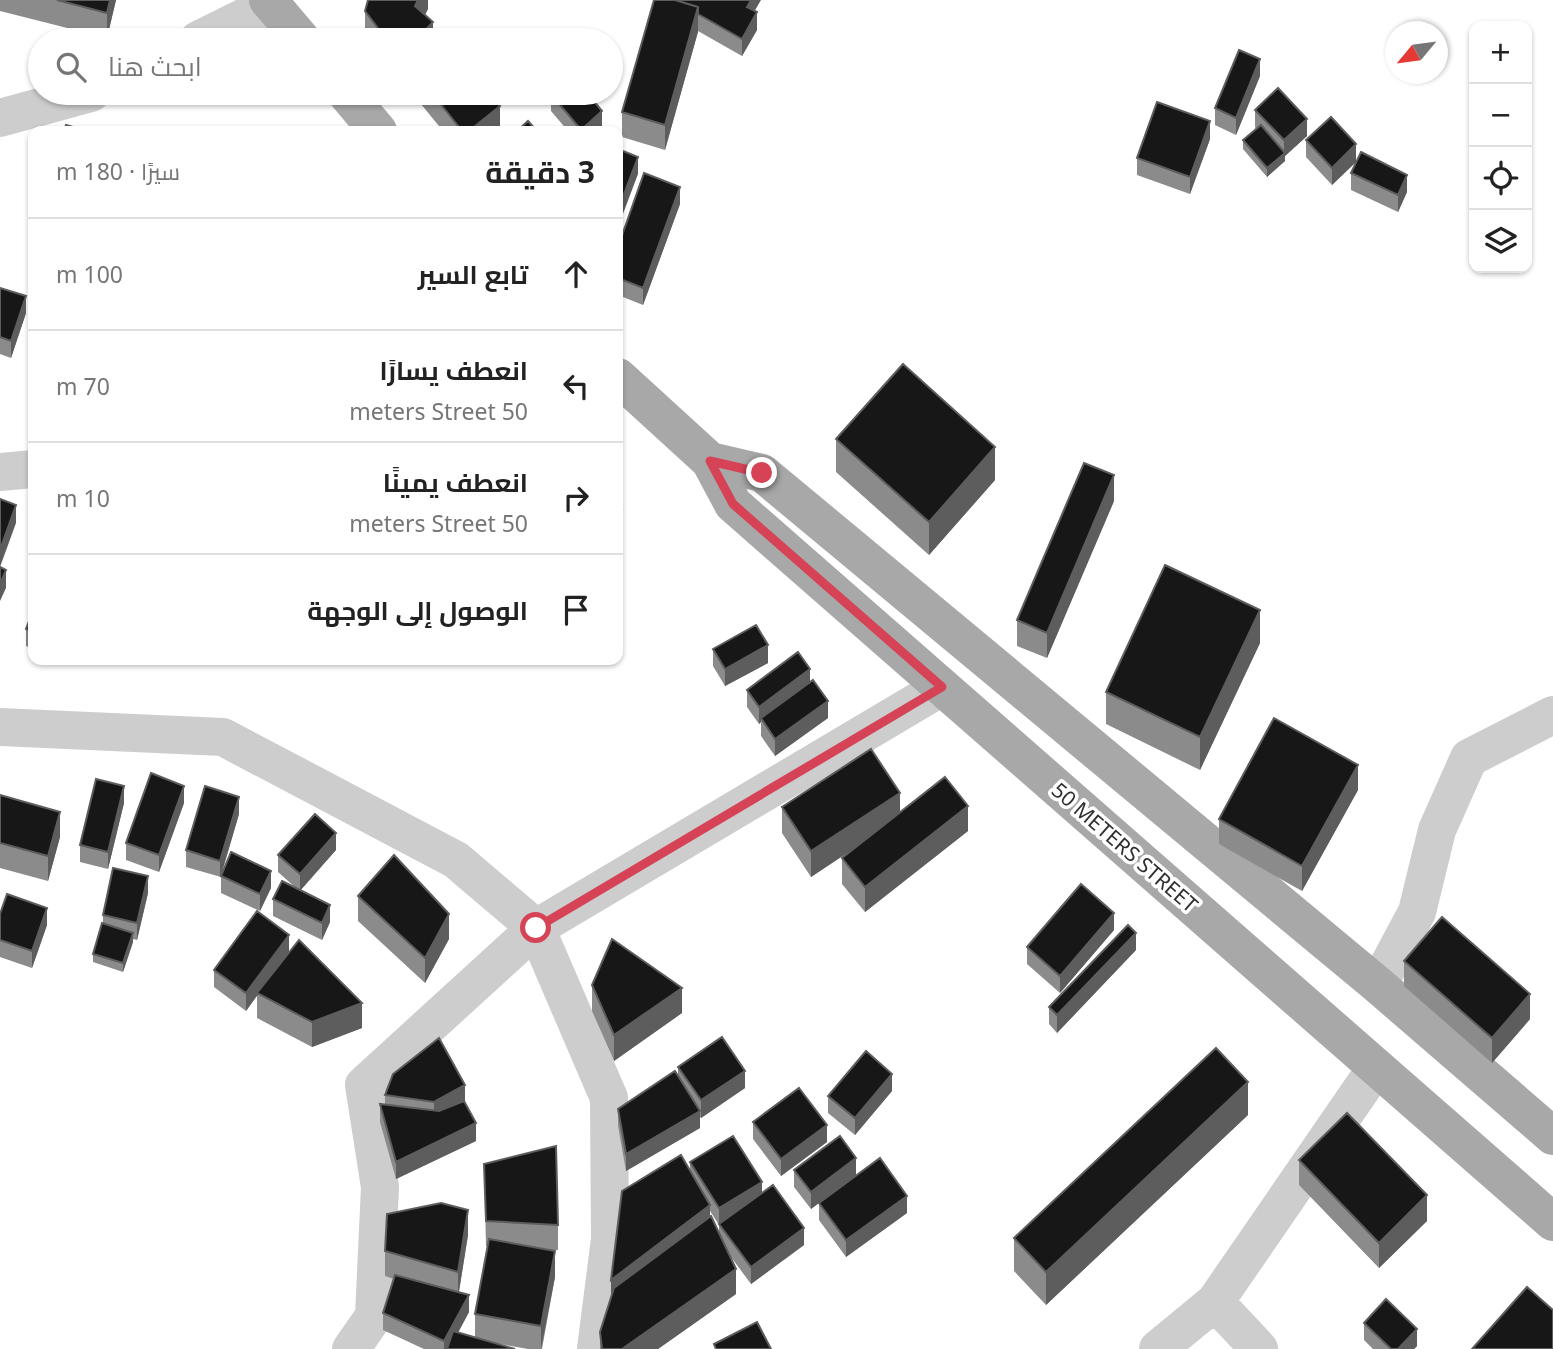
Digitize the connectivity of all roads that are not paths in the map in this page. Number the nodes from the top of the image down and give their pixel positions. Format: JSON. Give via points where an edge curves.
{"nodes":[{"id":1,"x":270,"y":2,"type":"edge"},
{"id":2,"x":221,"y":28,"type":"edge"},
{"id":3,"x":292,"y":28,"type":"edge"},
{"id":4,"x":47,"y":105,"type":"edge"},
{"id":5,"x":356,"y":105,"type":"edge"},
{"id":6,"x":0,"y":118,"type":"edge"},
{"id":7,"x":374,"y":126,"type":"edge"},
{"id":8,"x":623,"y":382,"type":"edge"},
{"id":9,"x":710,"y":461,"type":"junction"},
{"id":10,"x":28,"y":469,"type":"edge"},
{"id":11,"x":0,"y":472,"type":"edge"},
{"id":12,"x":942,"y":687,"type":"junction"},
{"id":13,"x":1553,"y":715,"type":"edge"},
{"id":14,"x":0,"y":727,"type":"edge"},
{"id":15,"x":536,"y":928,"type":"junction"},
{"id":16,"x":1378,"y":985,"type":"junction"},
{"id":17,"x":1376,"y":1068,"type":"junction"},
{"id":18,"x":1553,"y":1136,"type":"edge"},
{"id":19,"x":1553,"y":1222,"type":"edge"},
{"id":20,"x":1215,"y":1302,"type":"junction"},
{"id":21,"x":351,"y":1349,"type":"edge"},
{"id":22,"x":596,"y":1349,"type":"edge"},
{"id":23,"x":1158,"y":1349,"type":"edge"},
{"id":24,"x":1259,"y":1349,"type":"edge"}],
"edges":[{"from":1,"to":2,"type":"street"},
{"from":1,"to":3,"type":"main road"},
{"from":4,"to":6,"type":"street"},
{"from":5,"to":7,"type":"main road"},
{"from":8,"to":9,"type":"main road","name":"50 METERS STREET"},
{"from":9,"to":12,"type":"main road","name":"50 METERS STREET","via":[[733,504]]},
{"from":9,"to":16,"type":"main road","name":"50 METERS STREET","via":[[762,473]]},
{"from":10,"to":11,"type":"street"},
{"from":12,"to":15,"type":"street"},
{"from":12,"to":17,"type":"main road","name":"50 METERS STREET"},
{"from":13,"to":16,"type":"street","via":[[1469,758],[1437,830],[1417,912]]},
{"from":14,"to":15,"type":"street","via":[[223,737],[456,860]]},
{"from":15,"to":21,"type":"street","via":[[364,1084],[380,1187],[378,1238],[374,1316]]},
{"from":15,"to":22,"type":"street","via":[[609,1098],[610,1239]]},
{"from":16,"to":18,"type":"main road","name":"50 METERS STREET"},
{"from":17,"to":19,"type":"main road","name":"50 METERS STREET"},
{"from":17,"to":20,"type":"street"},
{"from":20,"to":23,"type":"street"},
{"from":20,"to":24,"type":"street"}]}
